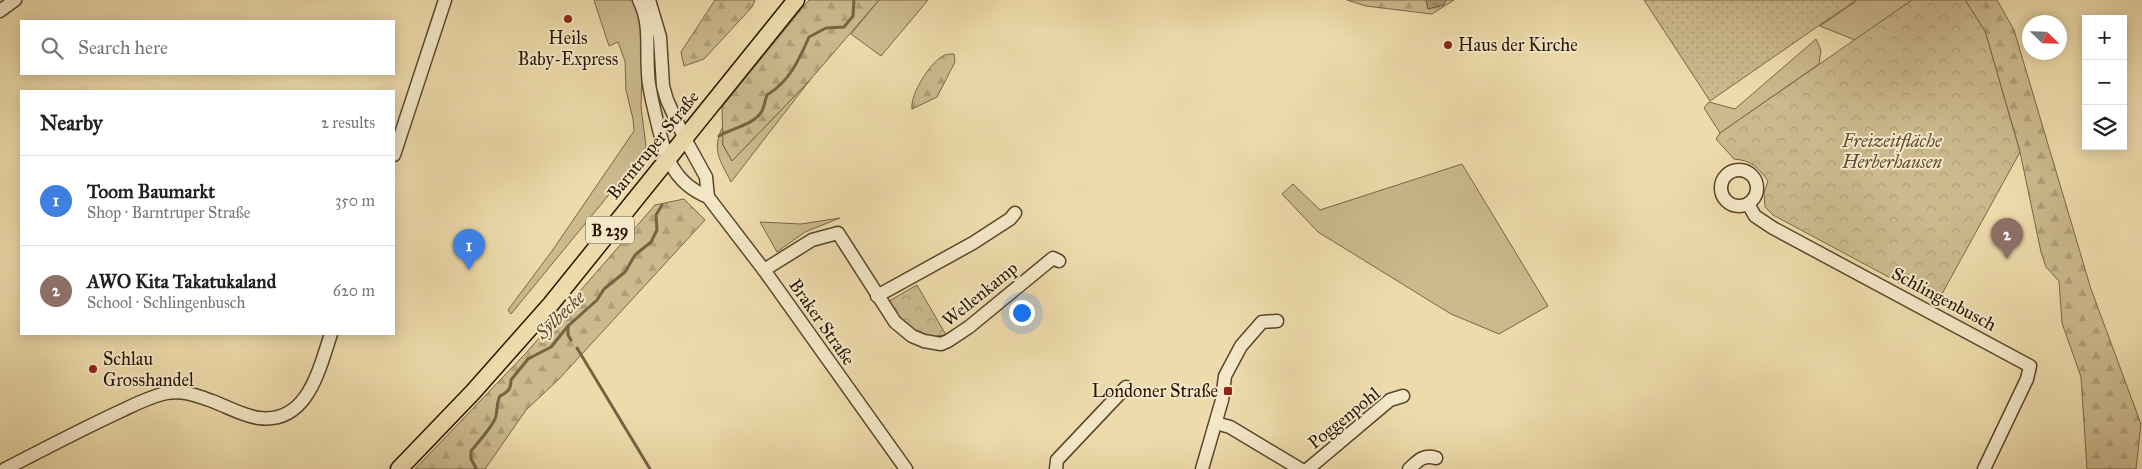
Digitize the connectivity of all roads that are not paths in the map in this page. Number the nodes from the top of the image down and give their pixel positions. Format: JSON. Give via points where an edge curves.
{"nodes":[{"id":1,"x":15,"y":0,"type":"edge"},
{"id":2,"x":445,"y":0,"type":"edge"},
{"id":3,"x":639,"y":0,"type":"edge"},
{"id":4,"x":648,"y":0,"type":"edge"},
{"id":5,"x":796,"y":0,"type":"edge"},
{"id":6,"x":0,"y":11,"type":"edge"},
{"id":7,"x":684,"y":137,"type":"junction"},
{"id":8,"x":395,"y":152,"type":"edge"},
{"id":9,"x":667,"y":159,"type":"junction"},
{"id":10,"x":708,"y":197,"type":"junction"},
{"id":11,"x":1748,"y":204,"type":"dead end"},
{"id":12,"x":1014,"y":213,"type":"dead end"},
{"id":13,"x":1059,"y":261,"type":"dead end"},
{"id":14,"x":764,"y":270,"type":"junction"},
{"id":15,"x":878,"y":296,"type":"junction"},
{"id":16,"x":1277,"y":321,"type":"dead end"},
{"id":17,"x":331,"y":335,"type":"edge"},
{"id":18,"x":1126,"y":386,"type":"dead end"},
{"id":19,"x":1403,"y":396,"type":"dead end"},
{"id":20,"x":1216,"y":423,"type":"junction"},
{"id":21,"x":1436,"y":458,"type":"dead end"},
{"id":22,"x":0,"y":464,"type":"edge"},
{"id":23,"x":5,"y":469,"type":"edge"},
{"id":24,"x":399,"y":469,"type":"edge"},
{"id":25,"x":906,"y":469,"type":"edge"},
{"id":26,"x":1056,"y":469,"type":"edge"},
{"id":27,"x":1202,"y":469,"type":"edge"},
{"id":28,"x":1300,"y":469,"type":"edge"},
{"id":29,"x":1308,"y":469,"type":"edge"},
{"id":30,"x":1409,"y":469,"type":"edge"},
{"id":31,"x":1984,"y":469,"type":"edge"}],
"edges":[{"from":1,"to":6,"type":"street"},
{"from":2,"to":8,"type":"street"},
{"from":3,"to":9,"type":"street","via":[[648,23],[648,72]]},
{"from":4,"to":7,"type":"street","name":"Braker Straße","via":[[660,37],[663,86]]},
{"from":5,"to":7,"type":"main road","name":"Barntruper Straße","number":"B 239"},
{"from":7,"to":9,"type":"main road","name":"Barntruper Straße","number":"B 239"},
{"from":7,"to":10,"type":"street","name":"Braker Straße","via":[[706,177]]},
{"from":9,"to":10,"type":"street","name":"Braker Straße","via":[[695,191]]},
{"from":9,"to":24,"type":"main road","name":"Barntruper Straße","number":"B 239","via":[[551,304]]},
{"from":10,"to":14,"type":"street","name":"Braker Straße"},
{"from":11,"to":31,"type":"street","name":"Schlingenbusch","via":[[1755,216],[1773,228],[2030,366],[2027,379]]},
{"from":12,"to":15,"type":"street","via":[[973,243]]},
{"from":13,"to":15,"type":"street","name":"Wellenkamp","via":[[1053,258],[969,327],[941,344],[912,336],[896,322]]},
{"from":14,"to":15,"type":"street","name":"Wellenkamp","via":[[812,240],[838,233]]},
{"from":14,"to":25,"type":"street","name":"Braker Straße"},
{"from":16,"to":20,"type":"street","via":[[1262,322],[1235,356],[1225,376]]},
{"from":17,"to":23,"type":"street","via":[[309,393],[298,406],[286,413],[258,418],[192,394],[169,392],[88,426]]},
{"from":18,"to":26,"type":"street","via":[[1057,460]]},
{"from":19,"to":29,"type":"street","name":"Poggenpohl","via":[[1390,400]]},
{"from":20,"to":27,"type":"street"},
{"from":20,"to":28,"type":"street","name":"Poggenpohl","via":[[1230,427]]},
{"from":21,"to":30,"type":"street","via":[[1422,458]]},
{"from":22,"to":23,"type":"street"}]}
